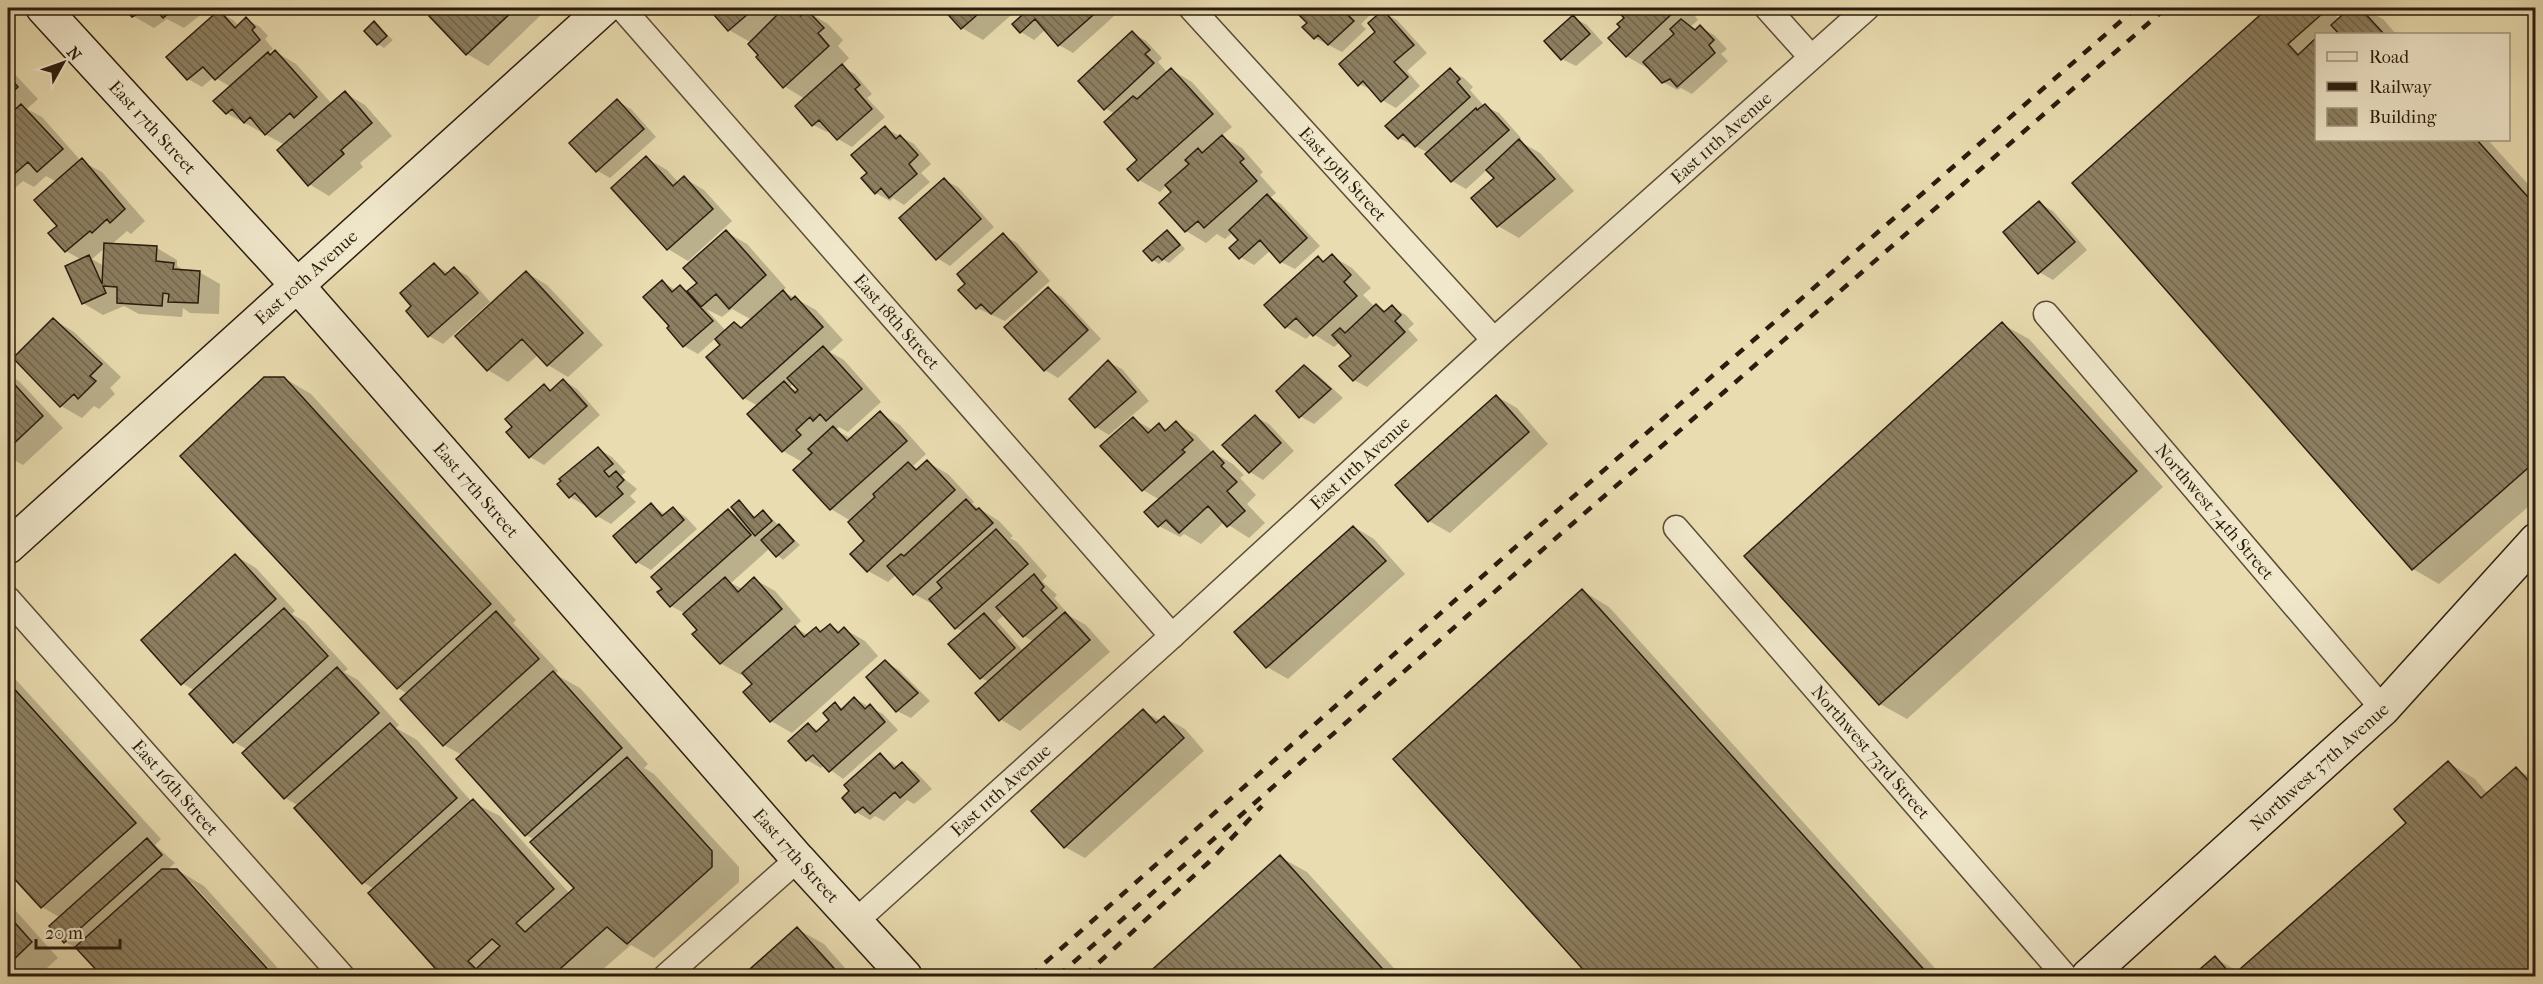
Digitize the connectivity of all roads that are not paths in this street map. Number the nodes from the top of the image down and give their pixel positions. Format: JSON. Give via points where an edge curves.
{"nodes":[{"id":1,"x":43,"y":8,"type":"edge"},
{"id":2,"x":604,"y":8,"type":"edge"},
{"id":3,"x":622,"y":8,"type":"edge"},
{"id":4,"x":1191,"y":8,"type":"edge"},
{"id":5,"x":1767,"y":8,"type":"edge"},
{"id":6,"x":1867,"y":8,"type":"edge"},
{"id":7,"x":1811,"y":57,"type":"junction"},
{"id":8,"x":296,"y":284,"type":"junction"},
{"id":9,"x":2046,"y":314,"type":"dead end"},
{"id":10,"x":1494,"y":340,"type":"junction"},
{"id":11,"x":1676,"y":528,"type":"dead end"},
{"id":12,"x":2534,"y":543,"type":"edge"},
{"id":13,"x":8,"y":547,"type":"edge"},
{"id":14,"x":8,"y":599,"type":"edge"},
{"id":15,"x":1173,"y":636,"type":"junction"},
{"id":16,"x":2383,"y":709,"type":"junction"},
{"id":17,"x":798,"y":859,"type":"junction"},
{"id":18,"x":856,"y":921,"type":"junction"},
{"id":19,"x":342,"y":976,"type":"edge"},
{"id":20,"x":666,"y":976,"type":"edge"},
{"id":21,"x":905,"y":976,"type":"edge"},
{"id":22,"x":2065,"y":976,"type":"edge"},
{"id":23,"x":2088,"y":976,"type":"edge"}],
"edges":[{"from":1,"to":8,"type":"street","name":"East 17th Street"},
{"from":2,"to":8,"type":"street","name":"East 10th Avenue"},
{"from":3,"to":15,"type":"street","name":"East 18th Street"},
{"from":4,"to":10,"type":"street","name":"East 19th Street"},
{"from":5,"to":7,"type":"street"},
{"from":6,"to":7,"type":"street","name":"East 11th Avenue"},
{"from":7,"to":10,"type":"street","name":"East 11th Avenue"},
{"from":8,"to":13,"type":"street","name":"East 10th Avenue"},
{"from":8,"to":17,"type":"street","name":"East 17th Street"},
{"from":9,"to":16,"type":"street","name":"Northwest 74th Street"},
{"from":10,"to":15,"type":"street","name":"East 11th Avenue"},
{"from":11,"to":22,"type":"street","name":"Northwest 73rd Street"},
{"from":12,"to":16,"type":"street","name":"Northwest 37th Avenue"},
{"from":14,"to":19,"type":"street","name":"East 16th Street"},
{"from":15,"to":18,"type":"street","name":"East 11th Avenue"},
{"from":16,"to":23,"type":"street","name":"Northwest 37th Avenue"},
{"from":17,"to":18,"type":"street","name":"East 17th Street"},
{"from":17,"to":20,"type":"street"},
{"from":18,"to":21,"type":"street","name":"East 17th Street"}]}
